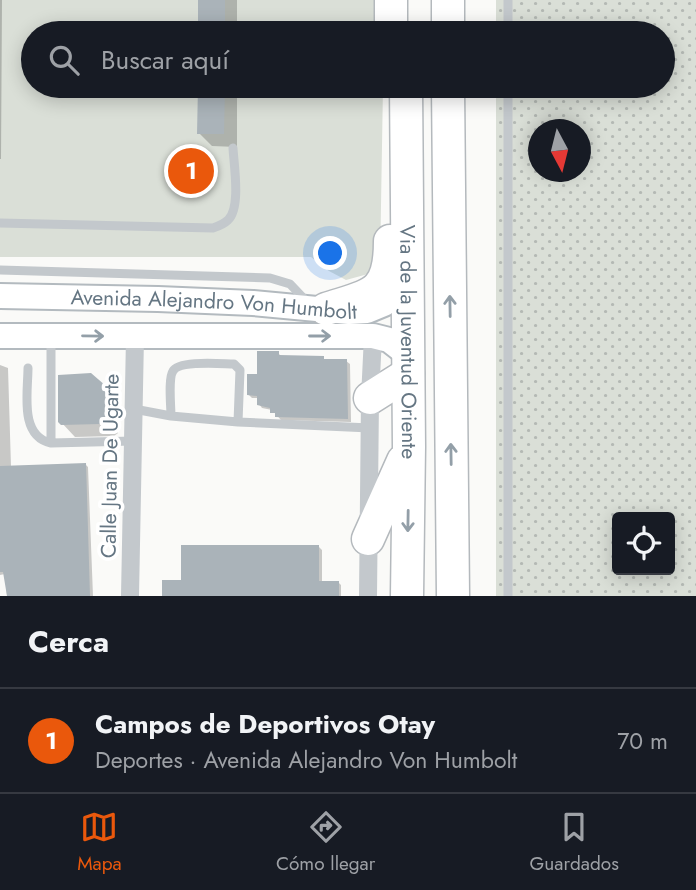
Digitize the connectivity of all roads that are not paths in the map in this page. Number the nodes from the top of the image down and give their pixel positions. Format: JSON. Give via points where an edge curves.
{"nodes":[{"id":1,"x":391,"y":0,"type":"edge"},
{"id":2,"x":406,"y":0,"type":"edge"},
{"id":3,"x":448,"y":0,"type":"edge"},
{"id":4,"x":508,"y":0,"type":"edge"},
{"id":5,"x":391,"y":21,"type":"edge"},
{"id":6,"x":406,"y":21,"type":"edge"},
{"id":7,"x":448,"y":21,"type":"edge"},
{"id":8,"x":508,"y":21,"type":"edge"},
{"id":9,"x":391,"y":98,"type":"edge"},
{"id":10,"x":406,"y":98,"type":"edge"},
{"id":11,"x":447,"y":98,"type":"edge"},
{"id":12,"x":508,"y":98,"type":"edge"},
{"id":13,"x":233,"y":148,"type":"dead end"},
{"id":14,"x":0,"y":223,"type":"edge"},
{"id":15,"x":0,"y":270,"type":"edge"},
{"id":16,"x":407,"y":271,"type":"junction"},
{"id":17,"x":0,"y":296,"type":"edge"},
{"id":18,"x":319,"y":309,"type":"junction"},
{"id":19,"x":0,"y":336,"type":"edge"},
{"id":20,"x":51,"y":336,"type":"junction"},
{"id":21,"x":373,"y":336,"type":"junction"},
{"id":22,"x":135,"y":337,"type":"junction"},
{"id":23,"x":408,"y":364,"type":"junction"},
{"id":24,"x":28,"y":368,"type":"dead end"},
{"id":25,"x":134,"y":409,"type":"junction"},
{"id":26,"x":370,"y":413,"type":"junction"},
{"id":27,"x":171,"y":416,"type":"junction"},
{"id":28,"x":238,"y":422,"type":"junction"},
{"id":29,"x":133,"y":441,"type":"junction"},
{"id":30,"x":51,"y":443,"type":"junction"},
{"id":31,"x":409,"y":447,"type":"junction"},
{"id":32,"x":368,"y":539,"type":"junction"},
{"id":33,"x":130,"y":596,"type":"edge"},
{"id":34,"x":368,"y":596,"type":"edge"},
{"id":35,"x":407,"y":596,"type":"edge"},
{"id":36,"x":453,"y":596,"type":"edge"},
{"id":37,"x":508,"y":596,"type":"edge"}],
"edges":[{"from":1,"to":5,"type":"highway"},
{"from":2,"to":6,"type":"highway"},
{"from":3,"to":7,"type":"highway"},
{"from":4,"to":8,"type":"lane"},
{"from":9,"to":18,"type":"highway","via":[[390,269],[384,283],[371,293]]},
{"from":10,"to":16,"type":"highway","name":"Via de la Juventud Oriente"},
{"from":36,"to":11,"type":"highway","name":"Via de la Juventud Oriente","one_way":true},
{"from":12,"to":37,"type":"lane"},
{"from":13,"to":14,"type":"lane","via":[[235,205],[226,223],[213,228]]},
{"from":15,"to":18,"type":"lane","via":[[270,278],[290,284]]},
{"from":16,"to":18,"type":"main road","name":"Avenida Alejandro Von Humbolt","via":[[396,294],[384,304],[367,311]]},
{"from":16,"to":23,"type":"highway","name":"Via de la Juventud Oriente"},
{"from":17,"to":18,"type":"main road","name":"Avenida Alejandro Von Humbolt"},
{"from":19,"to":20,"type":"main road","name":"Avenida Alejandro Von Humbolt"},
{"from":20,"to":22,"type":"main road","name":"Avenida Alejandro Von Humbolt","one_way":true},
{"from":20,"to":30,"type":"lane"},
{"from":22,"to":21,"type":"main road","name":"Avenida Alejandro Von Humbolt","one_way":true},
{"from":21,"to":23,"type":"main road","name":"Avenida Alejandro Von Humbolt","via":[[388,340]]},
{"from":21,"to":26,"type":"street"},
{"from":22,"to":25,"type":"street","name":"Calle Juan De Ugarte"},
{"from":23,"to":26,"type":"highway"},
{"from":23,"to":31,"type":"highway","name":"Via de la Juventud Oriente"},
{"from":24,"to":30,"type":"lane","via":[[29,422],[35,435]]},
{"from":25,"to":27,"type":"lane"},
{"from":25,"to":29,"type":"street","name":"Calle Juan De Ugarte"},
{"from":26,"to":28,"type":"lane"},
{"from":26,"to":32,"type":"street"},
{"from":27,"to":28,"type":"lane"},
{"from":27,"to":28,"type":"lane","via":[[175,368],[234,364],[240,370]]},
{"from":29,"to":30,"type":"lane"},
{"from":29,"to":33,"type":"street","name":"Calle Juan De Ugarte"},
{"from":31,"to":32,"type":"highway"},
{"from":31,"to":35,"type":"highway","name":"Via de la Juventud Oriente","one_way":true},
{"from":32,"to":34,"type":"street"}]}
